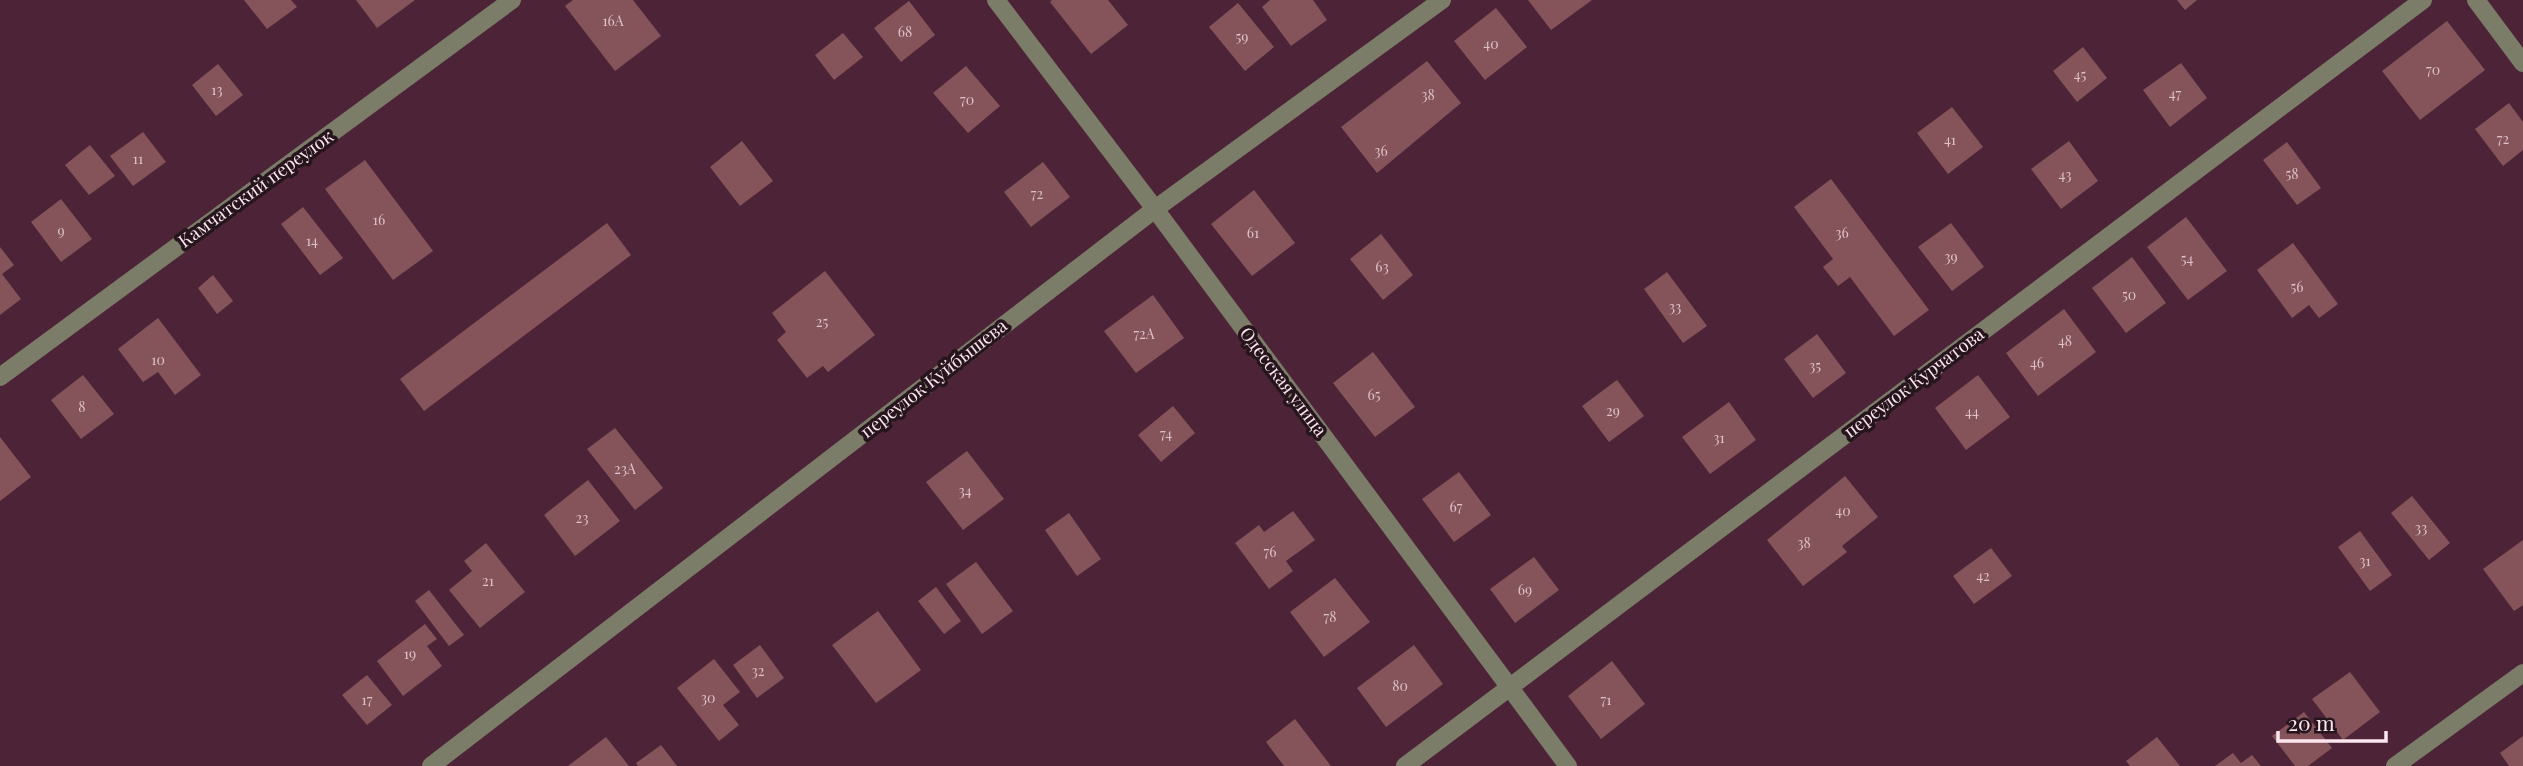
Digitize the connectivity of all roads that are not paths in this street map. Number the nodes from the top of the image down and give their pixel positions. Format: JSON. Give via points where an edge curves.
{"nodes":[{"id":1,"x":512,"y":0,"type":"edge"},
{"id":2,"x":996,"y":0,"type":"edge"},
{"id":3,"x":1442,"y":0,"type":"edge"},
{"id":4,"x":2423,"y":0,"type":"edge"},
{"id":5,"x":2476,"y":0,"type":"edge"},
{"id":6,"x":2523,"y":63,"type":"edge"},
{"id":7,"x":1155,"y":209,"type":"junction"},
{"id":8,"x":0,"y":377,"type":"edge"},
{"id":9,"x":2523,"y":673,"type":"edge"},
{"id":10,"x":1509,"y":687,"type":"junction"},
{"id":11,"x":432,"y":766,"type":"edge"},
{"id":12,"x":1405,"y":766,"type":"edge"},
{"id":13,"x":1568,"y":766,"type":"edge"},
{"id":14,"x":2395,"y":766,"type":"edge"}],
"edges":[{"from":1,"to":8,"type":"street","name":"Камчатский переулок"},
{"from":2,"to":7,"type":"street","name":"Одесская улица"},
{"from":3,"to":7,"type":"street","name":"переулок Куйбышева"},
{"from":4,"to":10,"type":"street","name":"переулок Курчатова"},
{"from":5,"to":6,"type":"street"},
{"from":7,"to":10,"type":"street","name":"Одесская улица"},
{"from":7,"to":11,"type":"street","name":"переулок Куйбышева"},
{"from":9,"to":14,"type":"street"},
{"from":10,"to":12,"type":"street","name":"переулок Курчатова"},
{"from":10,"to":13,"type":"street","name":"Одесская улица"}]}
